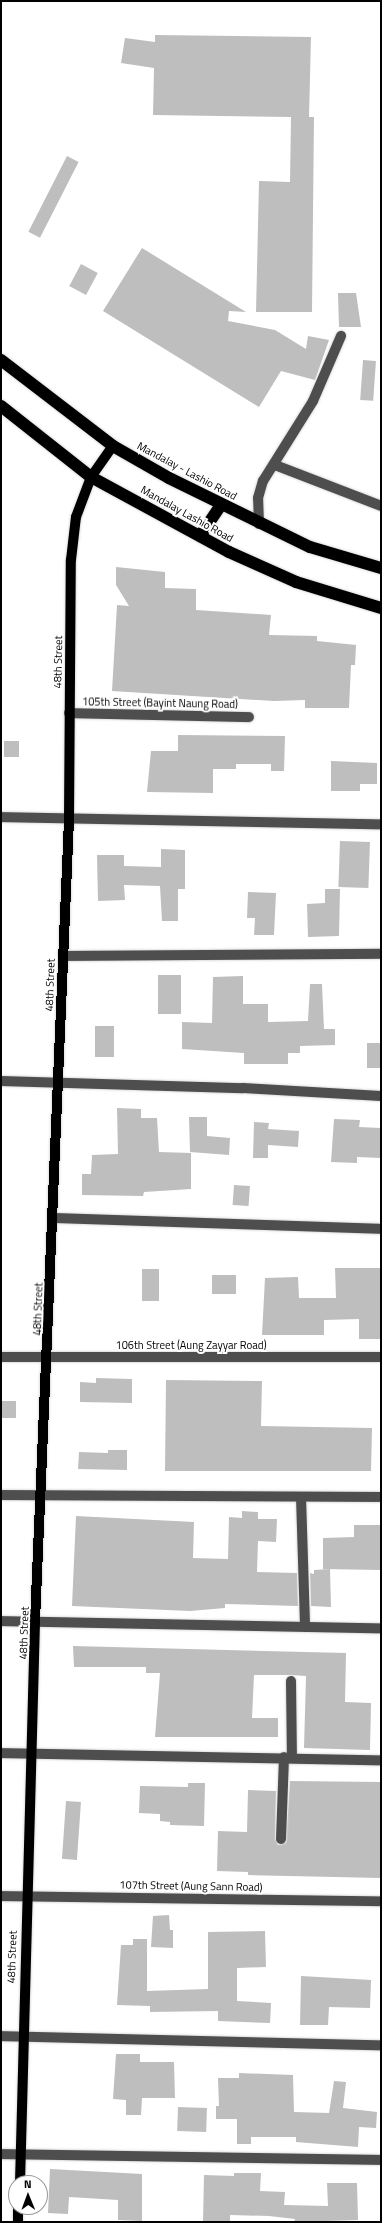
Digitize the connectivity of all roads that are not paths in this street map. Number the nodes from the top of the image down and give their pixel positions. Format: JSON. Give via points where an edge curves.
{"nodes":[{"id":1,"x":341,"y":336,"type":"dead end"},
{"id":2,"x":1,"y":360,"type":"edge"},
{"id":3,"x":1,"y":406,"type":"edge"},
{"id":4,"x":113,"y":446,"type":"junction"},
{"id":5,"x":275,"y":465,"type":"junction"},
{"id":6,"x":91,"y":477,"type":"junction"},
{"id":7,"x":222,"y":505,"type":"junction"},
{"id":8,"x":381,"y":506,"type":"edge"},
{"id":9,"x":259,"y":524,"type":"junction"},
{"id":10,"x":200,"y":536,"type":"junction"},
{"id":11,"x":381,"y":568,"type":"edge"},
{"id":12,"x":381,"y":608,"type":"edge"},
{"id":13,"x":69,"y":713,"type":"junction"},
{"id":14,"x":249,"y":717,"type":"dead end"},
{"id":15,"x":1,"y":817,"type":"edge"},
{"id":16,"x":69,"y":819,"type":"junction"},
{"id":17,"x":381,"y":824,"type":"edge"},
{"id":18,"x":381,"y":954,"type":"edge"},
{"id":19,"x":63,"y":956,"type":"junction"},
{"id":20,"x":1,"y":1081,"type":"edge"},
{"id":21,"x":58,"y":1082,"type":"junction"},
{"id":22,"x":381,"y":1096,"type":"edge"},
{"id":23,"x":52,"y":1218,"type":"junction"},
{"id":24,"x":381,"y":1229,"type":"edge"},
{"id":25,"x":381,"y":1356,"type":"edge"},
{"id":26,"x":1,"y":1357,"type":"edge"},
{"id":27,"x":48,"y":1358,"type":"junction"},
{"id":28,"x":1,"y":1495,"type":"edge"},
{"id":29,"x":43,"y":1496,"type":"junction"},
{"id":30,"x":301,"y":1497,"type":"junction"},
{"id":31,"x":381,"y":1497,"type":"edge"},
{"id":32,"x":1,"y":1621,"type":"edge"},
{"id":33,"x":35,"y":1621,"type":"junction"},
{"id":34,"x":305,"y":1627,"type":"junction"},
{"id":35,"x":381,"y":1628,"type":"edge"},
{"id":36,"x":291,"y":1682,"type":"dead end"},
{"id":37,"x":1,"y":1754,"type":"edge"},
{"id":38,"x":33,"y":1754,"type":"junction"},
{"id":39,"x":288,"y":1758,"type":"junction"},
{"id":40,"x":381,"y":1760,"type":"edge"},
{"id":41,"x":281,"y":1839,"type":"dead end"},
{"id":42,"x":1,"y":1896,"type":"edge"},
{"id":43,"x":26,"y":1896,"type":"junction"},
{"id":44,"x":381,"y":1901,"type":"edge"},
{"id":45,"x":1,"y":2036,"type":"edge"},
{"id":46,"x":22,"y":2037,"type":"junction"},
{"id":47,"x":381,"y":2045,"type":"edge"},
{"id":48,"x":1,"y":2154,"type":"edge"},
{"id":49,"x":22,"y":2154,"type":"junction"},
{"id":50,"x":381,"y":2160,"type":"edge"},
{"id":51,"x":21,"y":2175,"type":"edge"}],
"edges":[{"from":1,"to":5,"type":"street","via":[[313,401]]},
{"from":2,"to":4,"type":"highway","name":"Mandalay - Lashio Road"},
{"from":3,"to":6,"type":"highway","name":"Mandalay Lashio Road"},
{"from":4,"to":6,"type":"main road","name":"48th Street"},
{"from":4,"to":7,"type":"highway","name":"Mandalay - Lashio Road"},
{"from":5,"to":8,"type":"street"},
{"from":5,"to":9,"type":"street","via":[[263,481],[258,498]]},
{"from":6,"to":10,"type":"highway","name":"Mandalay Lashio Road"},
{"from":6,"to":13,"type":"main road","name":"48th Street","via":[[76,517],[71,560]]},
{"from":7,"to":9,"type":"highway","name":"Mandalay - Lashio Road"},
{"from":7,"to":10,"type":"highway"},
{"from":9,"to":11,"type":"highway","name":"Mandalay - Lashio Road","via":[[310,547]]},
{"from":10,"to":12,"type":"highway","name":"Mandalay Lashio Road","via":[[296,582]]},
{"from":13,"to":14,"type":"street","name":"105th Street (Bayint Naung Road)"},
{"from":13,"to":16,"type":"main road","name":"48th Street"},
{"from":15,"to":16,"type":"street"},
{"from":16,"to":17,"type":"street"},
{"from":16,"to":19,"type":"main road","name":"48th Street"},
{"from":18,"to":19,"type":"street"},
{"from":19,"to":21,"type":"main road","name":"48th Street"},
{"from":20,"to":21,"type":"street"},
{"from":21,"to":22,"type":"street"},
{"from":21,"to":23,"type":"main road","name":"48th Street"},
{"from":23,"to":24,"type":"street"},
{"from":23,"to":27,"type":"main road","name":"48th Street"},
{"from":25,"to":27,"type":"street","name":"106th Street (Aung Zayyar Road)"},
{"from":26,"to":27,"type":"street","name":"106th Street (Aung Zayyar Road)"},
{"from":27,"to":29,"type":"main road","name":"48th Street"},
{"from":28,"to":29,"type":"street"},
{"from":29,"to":30,"type":"street"},
{"from":29,"to":33,"type":"main road","name":"48th Street"},
{"from":30,"to":31,"type":"street"},
{"from":30,"to":34,"type":"street"},
{"from":32,"to":33,"type":"street"},
{"from":33,"to":34,"type":"street"},
{"from":33,"to":38,"type":"main road","name":"48th Street"},
{"from":34,"to":35,"type":"street"},
{"from":36,"to":39,"type":"street"},
{"from":37,"to":38,"type":"street"},
{"from":38,"to":39,"type":"street"},
{"from":38,"to":43,"type":"main road","name":"48th Street"},
{"from":39,"to":40,"type":"street"},
{"from":39,"to":41,"type":"street"},
{"from":42,"to":43,"type":"street","name":"107th Street (Aung Sann Road)"},
{"from":43,"to":44,"type":"street","name":"107th Street (Aung Sann Road)"},
{"from":43,"to":46,"type":"main road","name":"48th Street"},
{"from":45,"to":46,"type":"street"},
{"from":46,"to":47,"type":"street"},
{"from":46,"to":49,"type":"main road","name":"48th Street"},
{"from":48,"to":49,"type":"street"},
{"from":49,"to":50,"type":"street"},
{"from":49,"to":51,"type":"main road","name":"48th Street"}]}
